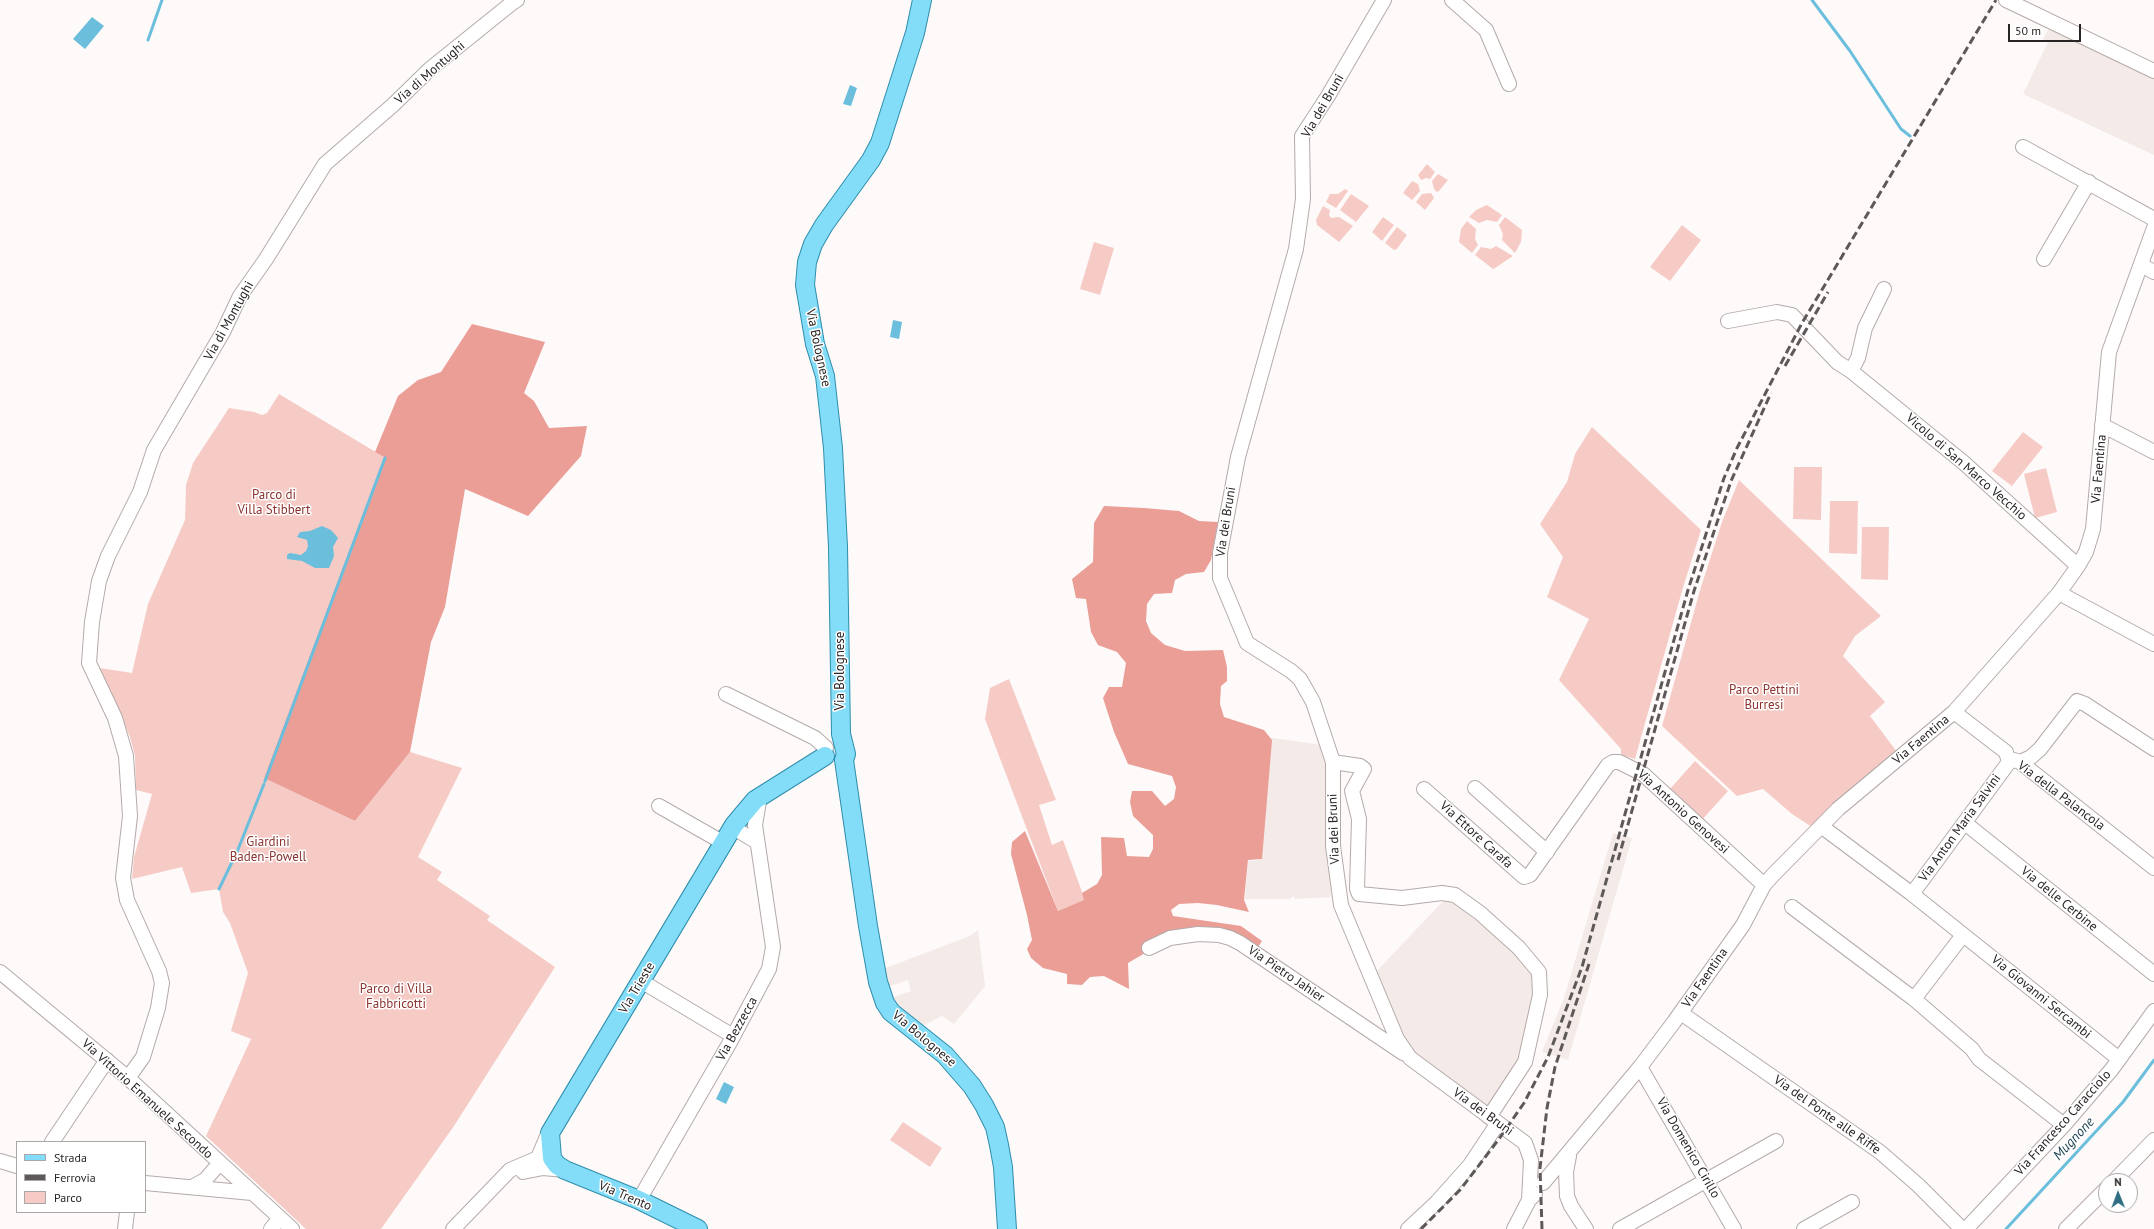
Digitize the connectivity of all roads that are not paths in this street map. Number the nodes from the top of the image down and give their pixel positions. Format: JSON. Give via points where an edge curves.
{"nodes":[{"id":1,"x":518,"y":0,"type":"edge"},
{"id":2,"x":922,"y":0,"type":"edge"},
{"id":3,"x":1384,"y":0,"type":"edge"},
{"id":4,"x":1452,"y":0,"type":"edge"},
{"id":5,"x":2006,"y":0,"type":"edge"},
{"id":6,"x":2154,"y":71,"type":"edge"},
{"id":7,"x":1510,"y":84,"type":"dead end"},
{"id":8,"x":2023,"y":147,"type":"dead end"},
{"id":9,"x":2089,"y":182,"type":"junction"},
{"id":10,"x":2154,"y":219,"type":"edge"},
{"id":11,"x":2154,"y":228,"type":"edge"},
{"id":12,"x":2044,"y":259,"type":"dead end"},
{"id":13,"x":2141,"y":265,"type":"junction"},
{"id":14,"x":2154,"y":272,"type":"edge"},
{"id":15,"x":1884,"y":289,"type":"dead end"},
{"id":16,"x":1728,"y":320,"type":"dead end"},
{"id":17,"x":1851,"y":371,"type":"junction"},
{"id":18,"x":2102,"y":425,"type":"junction"},
{"id":19,"x":2154,"y":452,"type":"edge"},
{"id":20,"x":2078,"y":566,"type":"junction"},
{"id":21,"x":2059,"y":593,"type":"junction"},
{"id":22,"x":2154,"y":644,"type":"edge"},
{"id":23,"x":726,"y":694,"type":"dead end"},
{"id":24,"x":1954,"y":712,"type":"junction"},
{"id":25,"x":2154,"y":749,"type":"edge"},
{"id":26,"x":834,"y":751,"type":"junction"},
{"id":27,"x":1333,"y":762,"type":"junction"},
{"id":28,"x":2014,"y":762,"type":"junction"},
{"id":29,"x":1475,"y":788,"type":"dead end"},
{"id":30,"x":1424,"y":789,"type":"dead end"},
{"id":31,"x":760,"y":796,"type":"junction"},
{"id":32,"x":659,"y":806,"type":"dead end"},
{"id":33,"x":1965,"y":823,"type":"junction"},
{"id":34,"x":1822,"y":826,"type":"junction"},
{"id":35,"x":732,"y":827,"type":"junction"},
{"id":36,"x":722,"y":842,"type":"junction"},
{"id":37,"x":757,"y":842,"type":"junction"},
{"id":38,"x":1547,"y":852,"type":"junction"},
{"id":39,"x":2154,"y":868,"type":"edge"},
{"id":40,"x":1530,"y":875,"type":"joint"},
{"id":41,"x":1764,"y":885,"type":"junction"},
{"id":42,"x":1359,"y":894,"type":"junction"},
{"id":43,"x":1912,"y":894,"type":"junction"},
{"id":44,"x":1339,"y":897,"type":"junction"},
{"id":45,"x":1792,"y":907,"type":"dead end"},
{"id":46,"x":1963,"y":935,"type":"junction"},
{"id":47,"x":1149,"y":948,"type":"dead end"},
{"id":48,"x":0,"y":972,"type":"edge"},
{"id":49,"x":2154,"y":974,"type":"edge"},
{"id":50,"x":640,"y":981,"type":"junction"},
{"id":51,"x":1914,"y":999,"type":"junction"},
{"id":52,"x":2154,"y":1011,"type":"edge"},
{"id":53,"x":1680,"y":1014,"type":"junction"},
{"id":54,"x":733,"y":1036,"type":"junction"},
{"id":55,"x":1410,"y":1058,"type":"junction"},
{"id":56,"x":2119,"y":1059,"type":"junction"},
{"id":57,"x":107,"y":1060,"type":"junction"},
{"id":58,"x":1640,"y":1067,"type":"junction"},
{"id":59,"x":128,"y":1078,"type":"junction"},
{"id":60,"x":1493,"y":1120,"type":"junction"},
{"id":61,"x":2064,"y":1125,"type":"junction"},
{"id":62,"x":550,"y":1133,"type":"junction"},
{"id":63,"x":2154,"y":1140,"type":"edge"},
{"id":64,"x":53,"y":1141,"type":"edge"},
{"id":65,"x":1776,"y":1141,"type":"dead end"},
{"id":66,"x":1571,"y":1152,"type":"junction"},
{"id":67,"x":0,"y":1162,"type":"edge"},
{"id":68,"x":219,"y":1164,"type":"junction"},
{"id":69,"x":16,"y":1166,"type":"edge"},
{"id":70,"x":559,"y":1166,"type":"junction"},
{"id":71,"x":2122,"y":1173,"type":"edge"},
{"id":72,"x":231,"y":1174,"type":"junction"},
{"id":73,"x":504,"y":1178,"type":"junction"},
{"id":74,"x":1706,"y":1180,"type":"junction"},
{"id":75,"x":146,"y":1183,"type":"edge"},
{"id":76,"x":192,"y":1187,"type":"junction"},
{"id":77,"x":215,"y":1189,"type":"junction"},
{"id":78,"x":1536,"y":1192,"type":"junction"},
{"id":79,"x":252,"y":1193,"type":"junction"},
{"id":80,"x":2098,"y":1197,"type":"edge"},
{"id":81,"x":639,"y":1200,"type":"junction"},
{"id":82,"x":1852,"y":1202,"type":"dead end"},
{"id":83,"x":127,"y":1213,"type":"edge"},
{"id":84,"x":276,"y":1223,"type":"edge"},
{"id":85,"x":125,"y":1229,"type":"edge"},
{"id":86,"x":292,"y":1229,"type":"edge"},
{"id":87,"x":453,"y":1229,"type":"edge"},
{"id":88,"x":698,"y":1229,"type":"edge"},
{"id":89,"x":1007,"y":1229,"type":"edge"},
{"id":90,"x":1408,"y":1229,"type":"edge"},
{"id":91,"x":1514,"y":1229,"type":"edge"},
{"id":92,"x":1586,"y":1229,"type":"edge"},
{"id":93,"x":1620,"y":1229,"type":"edge"},
{"id":94,"x":1734,"y":1229,"type":"edge"},
{"id":95,"x":1804,"y":1229,"type":"edge"},
{"id":96,"x":1962,"y":1229,"type":"edge"},
{"id":97,"x":1966,"y":1229,"type":"edge"},
{"id":98,"x":2066,"y":1229,"type":"edge"}],
"edges":[{"from":1,"to":59,"type":"street","name":"Via di Montughi","via":[[430,69],[378,119],[325,164],[240,296],[223,332],[154,450],[140,492],[108,556],[99,581],[89,663],[115,718],[126,756],[130,816],[123,878],[127,900],[162,983],[157,1012],[143,1057]]},
{"from":2,"to":26,"type":"main road","name":"Via Bolognese","via":[[915,33],[880,142],[871,160],[824,225],[810,251],[806,274],[805,285],[815,344],[827,390],[833,448],[838,554],[840,724]]},
{"from":3,"to":27,"type":"street","name":"Via dei Bruni","via":[[1302,136],[1303,199],[1292,265],[1238,457],[1223,531],[1219,567],[1220,578],[1247,643],[1279,661],[1300,679],[1314,702]]},
{"from":4,"to":7,"type":"street","via":[[1486,30]]},
{"from":5,"to":6,"type":"street"},
{"from":8,"to":9,"type":"street"},
{"from":9,"to":10,"type":"street"},
{"from":9,"to":12,"type":"street"},
{"from":11,"to":13,"type":"street","name":"Via Faentina"},
{"from":13,"to":14,"type":"street"},
{"from":13,"to":18,"type":"street","name":"Via Faentina","via":[[2109,352]]},
{"from":15,"to":17,"type":"street","via":[[1865,328],[1858,358]]},
{"from":16,"to":17,"type":"street","name":"Vicolo di San Marco Vecchio","via":[[1777,312],[1789,313],[1802,323],[1837,362]]},
{"from":17,"to":20,"type":"street","name":"Vicolo di San Marco Vecchio","via":[[1964,463]]},
{"from":18,"to":19,"type":"street"},
{"from":18,"to":20,"type":"street","name":"Via Faentina","via":[[2093,529]]},
{"from":20,"to":21,"type":"street","name":"Via Faentina"},
{"from":21,"to":22,"type":"street"},
{"from":21,"to":24,"type":"street","name":"Via Faentina"},
{"from":23,"to":26,"type":"street","via":[[798,729]]},
{"from":24,"to":28,"type":"street","name":"Via della Palancola","via":[[2006,752]]},
{"from":24,"to":34,"type":"street","name":"Via Faentina","via":[[1838,809]]},
{"from":25,"to":28,"type":"street","via":[[2077,701],[2040,749],[2031,757]]},
{"from":26,"to":31,"type":"main road","name":"Via Trieste"},
{"from":26,"to":89,"type":"main road","name":"Via Bolognese","via":[[882,996],[893,1014],[934,1045],[956,1066],[984,1105],[995,1127],[1000,1145]]},
{"from":27,"to":42,"type":"street","via":[[1360,766],[1364,769],[1352,791],[1359,819]]},
{"from":27,"to":44,"type":"street","name":"Via dei Bruni","via":[[1333,846]]},
{"from":28,"to":33,"type":"street","name":"Via Anton Maria Salvini"},
{"from":28,"to":39,"type":"street","name":"Via della Palancola"},
{"from":29,"to":38,"type":"street"},
{"from":30,"to":40,"type":"street","name":"Via Ettore Carafa","via":[[1518,873],[1524,877]]},
{"from":31,"to":35,"type":"main road","name":"Via Trieste"},
{"from":31,"to":37,"type":"street","name":"Via Bezzecca","via":[[755,818]]},
{"from":32,"to":36,"type":"street"},
{"from":33,"to":43,"type":"street","name":"Via Anton Maria Salvini"},
{"from":33,"to":49,"type":"street","name":"Via delle Cerbine"},
{"from":34,"to":41,"type":"street","name":"Via Faentina"},
{"from":34,"to":43,"type":"street","name":"Via Giovanni Sercambi"},
{"from":35,"to":36,"type":"main road","name":"Via Trieste"},
{"from":35,"to":37,"type":"street"},
{"from":36,"to":50,"type":"main road","name":"Via Trieste"},
{"from":37,"to":54,"type":"street","name":"Via Bezzecca","via":[[773,947],[766,976]]},
{"from":38,"to":40,"type":"street","name":"Via Antonio Genovesi"},
{"from":38,"to":41,"type":"street","name":"Via Antonio Genovesi","via":[[1608,764],[1619,762],[1643,774]]},
{"from":41,"to":53,"type":"street","name":"Via Faentina","via":[[1743,925]]},
{"from":42,"to":44,"type":"street"},
{"from":42,"to":60,"type":"street","via":[[1402,898],[1442,893],[1455,896],[1480,913],[1538,969],[1540,995],[1524,1062]]},
{"from":43,"to":46,"type":"street","name":"Via Giovanni Sercambi"},
{"from":44,"to":55,"type":"street","name":"Via dei Bruni","via":[[1376,992],[1397,1039]]},
{"from":45,"to":51,"type":"street"},
{"from":46,"to":51,"type":"street"},
{"from":46,"to":56,"type":"street","name":"Via Giovanni Sercambi"},
{"from":47,"to":55,"type":"street","name":"Via Pietro Jahier","via":[[1170,938],[1198,934],[1230,938]]},
{"from":48,"to":57,"type":"street","name":"Via Vittorio Emanuele Secondo"},
{"from":50,"to":54,"type":"street"},
{"from":50,"to":62,"type":"main road","name":"Via Trieste"},
{"from":51,"to":61,"type":"street","via":[[1972,1049],[1979,1059]]},
{"from":52,"to":56,"type":"street","name":"Via Francesco Caracciolo"},
{"from":53,"to":58,"type":"street","name":"Via Faentina"},
{"from":53,"to":96,"type":"street","name":"Via del Ponte alle Riffe","via":[[1880,1152]]},
{"from":54,"to":81,"type":"street","name":"Via Bezzecca"},
{"from":55,"to":60,"type":"street","name":"Via dei Bruni"},
{"from":56,"to":61,"type":"street","name":"Via Francesco Caracciolo"},
{"from":57,"to":59,"type":"street","name":"Via Vittorio Emanuele Secondo"},
{"from":57,"to":64,"type":"street"},
{"from":58,"to":66,"type":"street","name":"Via Faentina"},
{"from":58,"to":74,"type":"street","name":"Via Domenico Cirillo"},
{"from":59,"to":68,"type":"street","name":"Via Vittorio Emanuele Secondo"},
{"from":60,"to":78,"type":"street","name":"Via dei Bruni","via":[[1521,1139],[1529,1151]]},
{"from":60,"to":90,"type":"street","via":[[1470,1165],[1437,1202]]},
{"from":61,"to":97,"type":"street","name":"Via Francesco Caracciolo"},
{"from":62,"to":70,"type":"main road","via":[[550,1151]]},
{"from":62,"to":73,"type":"street","name":"Via Trieste","via":[[545,1138],[538,1158],[515,1167]]},
{"from":63,"to":71,"type":"street"},
{"from":65,"to":74,"type":"street"},
{"from":66,"to":78,"type":"street","name":"Via Faentina"},
{"from":66,"to":92,"type":"street","via":[[1566,1172],[1567,1196]]},
{"from":67,"to":69,"type":"street"},
{"from":68,"to":72,"type":"street","name":"Via Vittorio Emanuele Secondo"},
{"from":68,"to":76,"type":"street","via":[[205,1180]]},
{"from":70,"to":73,"type":"street","name":"Via Trieste","via":[[539,1168]]},
{"from":70,"to":81,"type":"main road","name":"Via Trento"},
{"from":72,"to":77,"type":"street","via":[[224,1184]]},
{"from":72,"to":79,"type":"street","name":"Via Vittorio Emanuele Secondo"},
{"from":73,"to":87,"type":"street","name":"Via Trieste"},
{"from":74,"to":93,"type":"street"},
{"from":74,"to":94,"type":"street","name":"Via Domenico Cirillo"},
{"from":75,"to":76,"type":"street"},
{"from":76,"to":77,"type":"street"},
{"from":77,"to":79,"type":"street"},
{"from":78,"to":91,"type":"street","name":"Via Faentina"},
{"from":79,"to":84,"type":"street","name":"Via Vittorio Emanuele Secondo"},
{"from":80,"to":98,"type":"street"},
{"from":81,"to":88,"type":"main road","name":"Via Trento"},
{"from":82,"to":95,"type":"street"},
{"from":83,"to":85,"type":"street"},
{"from":84,"to":86,"type":"street","name":"Via Vittorio Emanuele Secondo"}]}
